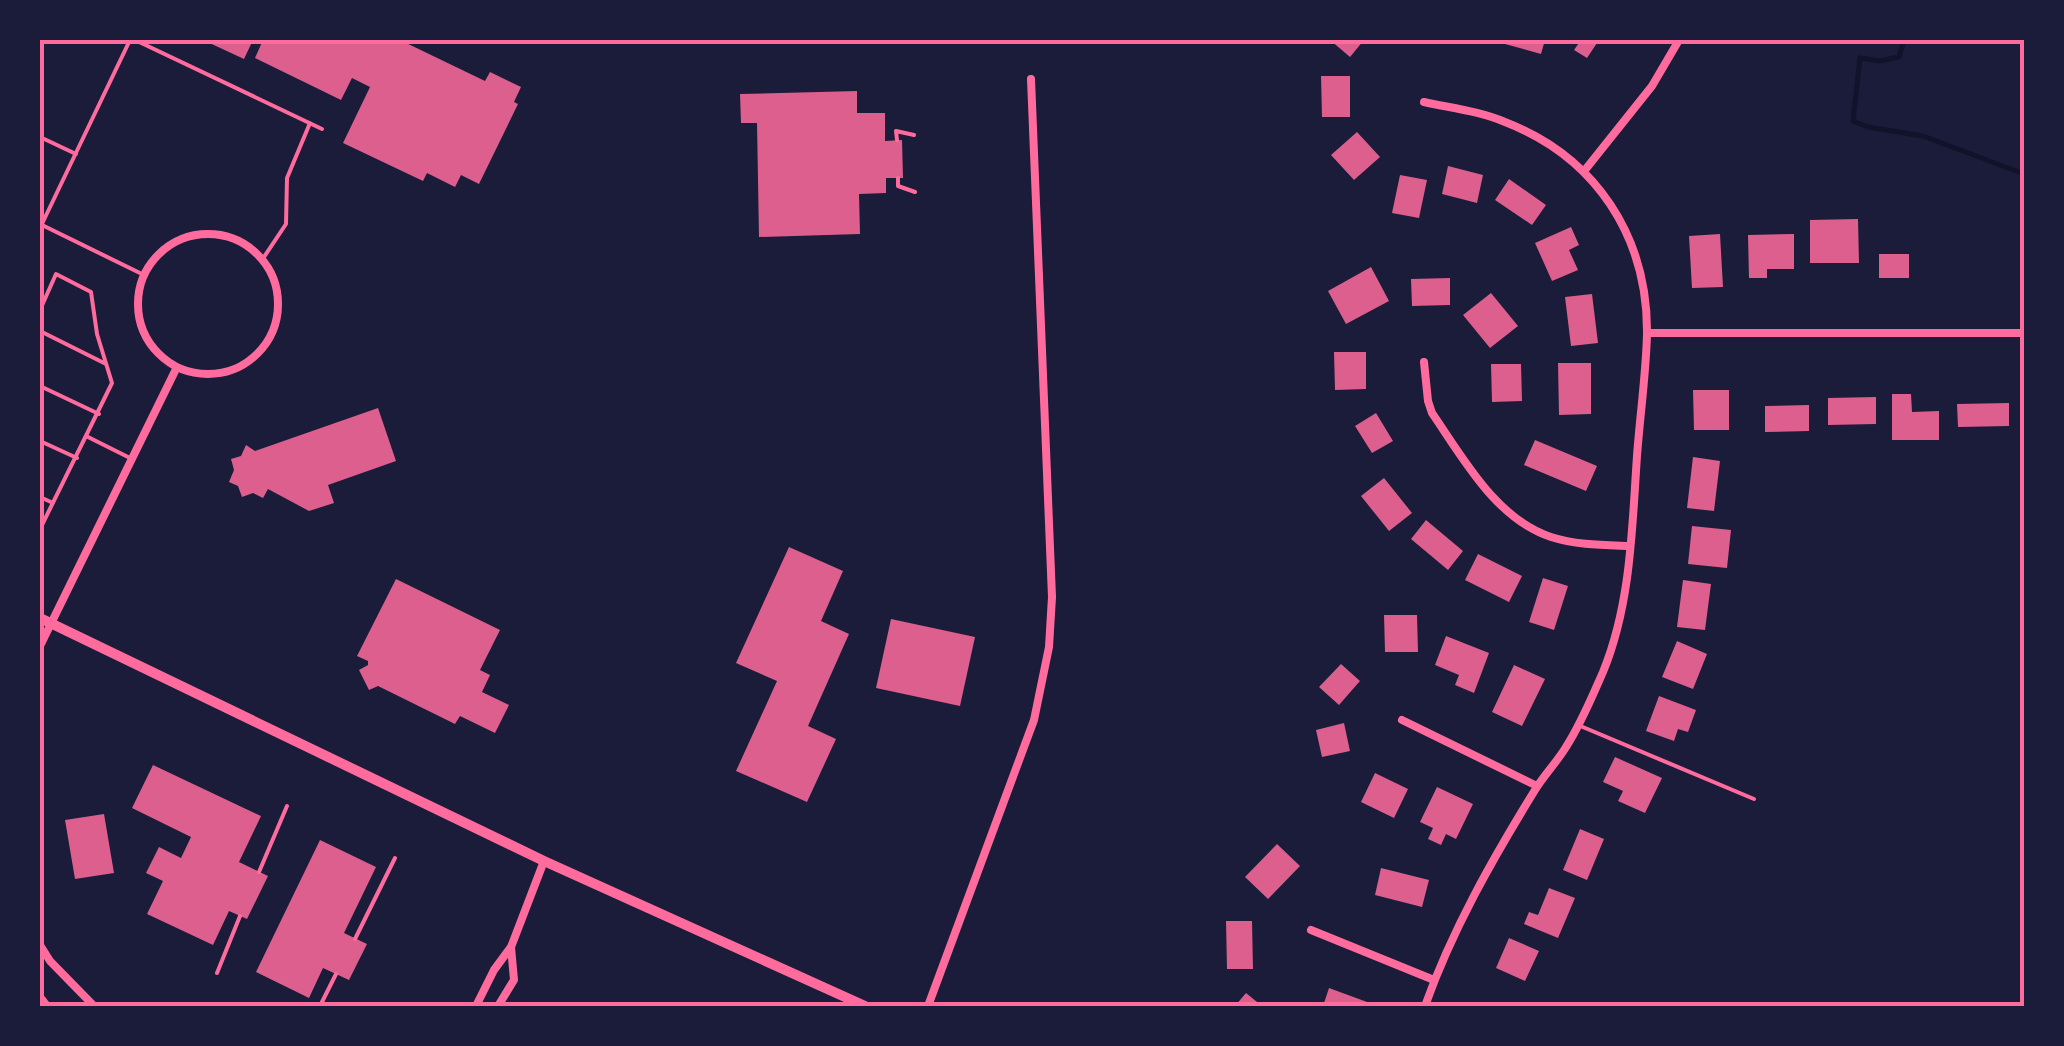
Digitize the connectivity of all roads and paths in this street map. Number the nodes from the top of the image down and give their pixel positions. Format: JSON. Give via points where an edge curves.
{"nodes":[{"id":1,"x":132,"y":40,"type":"edge"},
{"id":2,"x":1679,"y":40,"type":"edge"},
{"id":3,"x":1031,"y":79,"type":"dead end"},
{"id":4,"x":1424,"y":102,"type":"dead end"},
{"id":5,"x":310,"y":123,"type":"junction"},
{"id":6,"x":322,"y":129,"type":"dead end"},
{"id":7,"x":914,"y":134,"type":"dead end"},
{"id":8,"x":40,"y":137,"type":"edge"},
{"id":9,"x":896,"y":140,"type":"dead end"},
{"id":10,"x":76,"y":154,"type":"junction"},
{"id":11,"x":1585,"y":170,"type":"junction"},
{"id":12,"x":898,"y":178,"type":"dead end"},
{"id":13,"x":915,"y":192,"type":"dead end"},
{"id":14,"x":41,"y":226,"type":"edge"},
{"id":15,"x":262,"y":260,"type":"junction"},
{"id":16,"x":144,"y":275,"type":"junction"},
{"id":17,"x":40,"y":310,"type":"edge"},
{"id":18,"x":40,"y":332,"type":"edge"},
{"id":19,"x":1647,"y":333,"type":"junction"},
{"id":20,"x":2024,"y":333,"type":"edge"},
{"id":21,"x":1424,"y":362,"type":"dead end"},
{"id":22,"x":106,"y":364,"type":"junction"},
{"id":23,"x":177,"y":367,"type":"junction"},
{"id":24,"x":40,"y":386,"type":"edge"},
{"id":25,"x":99,"y":414,"type":"junction"},
{"id":26,"x":88,"y":438,"type":"junction"},
{"id":27,"x":40,"y":441,"type":"edge"},
{"id":28,"x":77,"y":458,"type":"junction"},
{"id":29,"x":132,"y":459,"type":"junction"},
{"id":30,"x":40,"y":497,"type":"edge"},
{"id":31,"x":54,"y":503,"type":"junction"},
{"id":32,"x":40,"y":529,"type":"edge"},
{"id":33,"x":1630,"y":546,"type":"junction"},
{"id":34,"x":46,"y":621,"type":"edge"},
{"id":35,"x":40,"y":646,"type":"edge"},
{"id":36,"x":1402,"y":720,"type":"dead end"},
{"id":37,"x":1578,"y":725,"type":"junction"},
{"id":38,"x":1537,"y":786,"type":"junction"},
{"id":39,"x":1754,"y":799,"type":"dead end"},
{"id":40,"x":288,"y":806,"type":"dead end"},
{"id":41,"x":396,"y":858,"type":"dead end"},
{"id":42,"x":544,"y":861,"type":"junction"},
{"id":43,"x":260,"y":872,"type":"dead end"},
{"id":44,"x":240,"y":916,"type":"dead end"},
{"id":45,"x":1312,"y":930,"type":"dead end"},
{"id":46,"x":355,"y":938,"type":"dead end"},
{"id":47,"x":40,"y":945,"type":"edge"},
{"id":48,"x":511,"y":948,"type":"junction"},
{"id":49,"x":216,"y":972,"type":"dead end"},
{"id":50,"x":336,"y":974,"type":"dead end"},
{"id":51,"x":1434,"y":980,"type":"junction"},
{"id":52,"x":40,"y":997,"type":"edge"},
{"id":53,"x":47,"y":1006,"type":"edge"},
{"id":54,"x":94,"y":1006,"type":"edge"},
{"id":55,"x":320,"y":1006,"type":"edge"},
{"id":56,"x":476,"y":1006,"type":"edge"},
{"id":57,"x":498,"y":1006,"type":"edge"},
{"id":58,"x":865,"y":1006,"type":"edge"},
{"id":59,"x":928,"y":1006,"type":"edge"},
{"id":60,"x":1425,"y":1006,"type":"edge"}],
"edges":[{"from":1,"to":5,"type":"lane"},
{"from":1,"to":10,"type":"lane"},
{"from":2,"to":11,"type":"street","via":[[1652,86]]},
{"from":3,"to":59,"type":"street","via":[[1050,647],[1034,720]]},
{"from":4,"to":11,"type":"street","via":[[1502,120]]},
{"from":5,"to":6,"type":"lane"},
{"from":5,"to":15,"type":"lane","via":[[287,178],[286,224]]},
{"from":7,"to":9,"type":"lane","via":[[896,132]]},
{"from":8,"to":10,"type":"lane"},
{"from":10,"to":14,"type":"lane"},
{"from":11,"to":19,"type":"street","via":[[1636,258]]},
{"from":12,"to":13,"type":"lane","via":[[898,186]]},
{"from":14,"to":16,"type":"lane"},
{"from":15,"to":16,"type":"street","via":[[235,239],[192,236],[172,244]]},
{"from":15,"to":23,"type":"street","via":[[278,304],[267,342],[254,358],[227,371]]},
{"from":16,"to":23,"type":"street","via":[[138,296],[146,338]]},
{"from":17,"to":22,"type":"lane","via":[[56,274],[92,292]]},
{"from":18,"to":22,"type":"lane"},
{"from":19,"to":20,"type":"street"},
{"from":19,"to":33,"type":"street"},
{"from":21,"to":33,"type":"street","via":[[1432,413],[1498,502],[1550,536]]},
{"from":22,"to":25,"type":"lane","via":[[112,383]]},
{"from":23,"to":29,"type":"street"},
{"from":24,"to":25,"type":"lane"},
{"from":25,"to":26,"type":"lane"},
{"from":26,"to":28,"type":"lane"},
{"from":26,"to":29,"type":"lane"},
{"from":27,"to":28,"type":"lane"},
{"from":28,"to":31,"type":"lane"},
{"from":29,"to":34,"type":"street"},
{"from":30,"to":31,"type":"lane"},
{"from":31,"to":32,"type":"lane"},
{"from":33,"to":37,"type":"street","via":[[1617,634]]},
{"from":34,"to":35,"type":"street"},
{"from":34,"to":42,"type":"street"},
{"from":36,"to":38,"type":"street"},
{"from":37,"to":38,"type":"street"},
{"from":37,"to":39,"type":"lane"},
{"from":38,"to":51,"type":"street"},
{"from":40,"to":43,"type":"lane"},
{"from":41,"to":46,"type":"lane"},
{"from":42,"to":48,"type":"street"},
{"from":42,"to":58,"type":"street"},
{"from":44,"to":49,"type":"lane"},
{"from":45,"to":51,"type":"street"},
{"from":47,"to":54,"type":"street"},
{"from":48,"to":56,"type":"street"},
{"from":48,"to":57,"type":"street","via":[[514,980]]},
{"from":50,"to":55,"type":"lane"},
{"from":51,"to":60,"type":"street"},
{"from":52,"to":53,"type":"street"}]}
